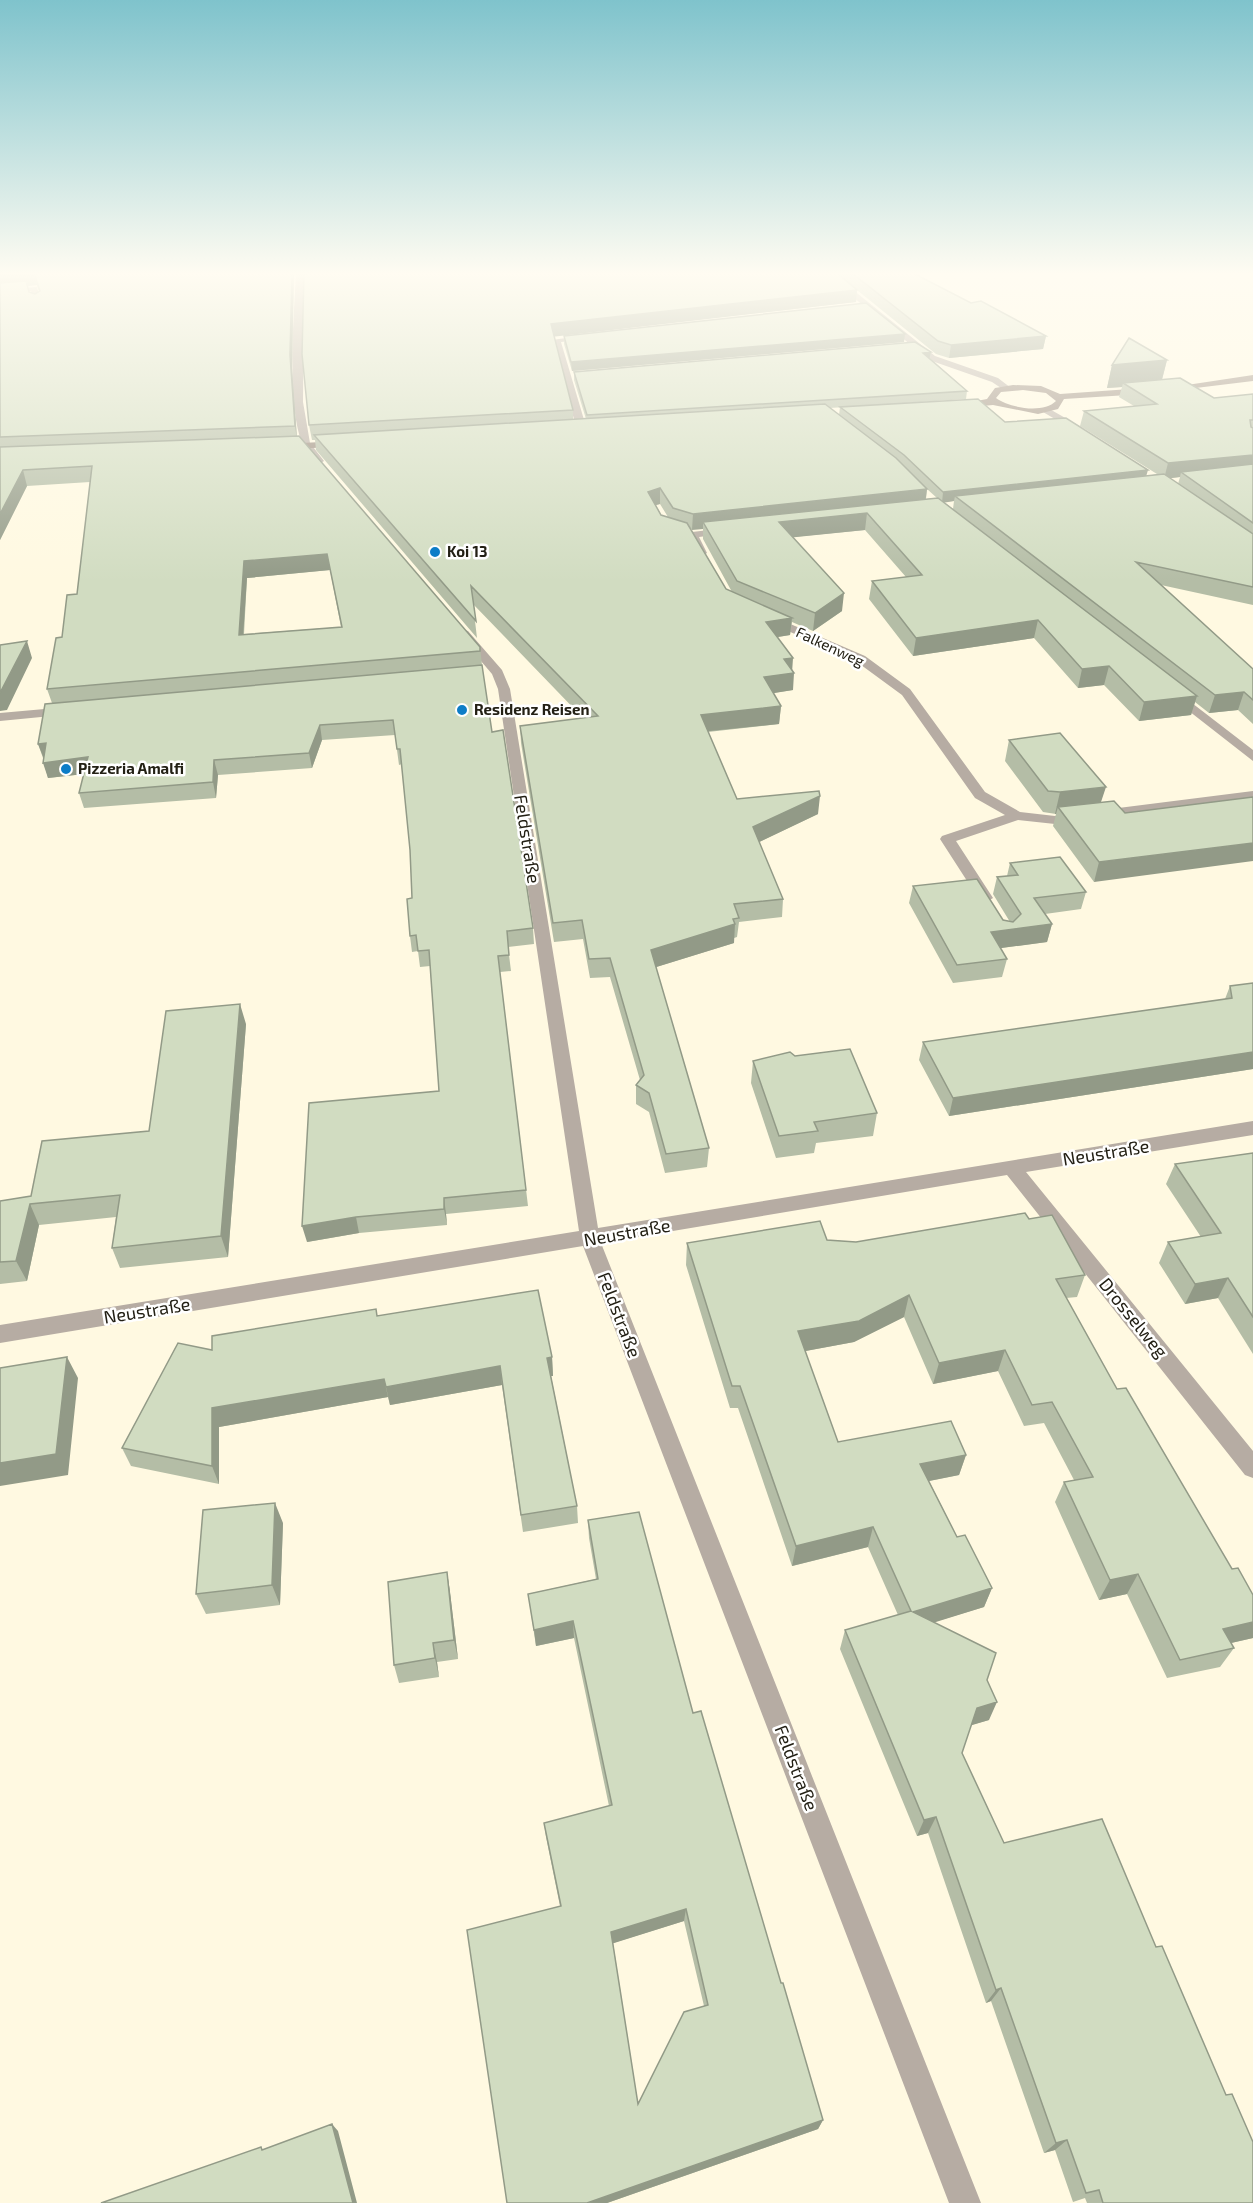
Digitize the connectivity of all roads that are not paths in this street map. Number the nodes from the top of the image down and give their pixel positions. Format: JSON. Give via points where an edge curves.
{"nodes":[{"id":1,"x":299,"y":376,"type":"edge"},
{"id":2,"x":567,"y":376,"type":"edge"},
{"id":3,"x":983,"y":376,"type":"edge"},
{"id":4,"x":1253,"y":378,"type":"edge"},
{"id":5,"x":1007,"y":388,"type":"junction"},
{"id":6,"x":1163,"y":389,"type":"edge"},
{"id":7,"x":1153,"y":390,"type":"edge"},
{"id":8,"x":1059,"y":398,"type":"junction"},
{"id":9,"x":995,"y":402,"type":"junction"},
{"id":10,"x":945,"y":406,"type":"edge"},
{"id":11,"x":1046,"y":410,"type":"junction"},
{"id":12,"x":593,"y":429,"type":"edge"},
{"id":13,"x":570,"y":430,"type":"edge"},
{"id":14,"x":582,"y":430,"type":"junction"},
{"id":15,"x":1093,"y":439,"type":"edge"},
{"id":16,"x":352,"y":443,"type":"edge"},
{"id":17,"x":305,"y":446,"type":"junction"},
{"id":18,"x":272,"y":447,"type":"edge"},
{"id":19,"x":327,"y":472,"type":"edge"},
{"id":20,"x":739,"y":530,"type":"edge"},
{"id":21,"x":708,"y":564,"type":"edge"},
{"id":22,"x":762,"y":616,"type":"edge"},
{"id":23,"x":454,"y":621,"type":"edge"},
{"id":24,"x":1166,"y":687,"type":"edge"},
{"id":25,"x":83,"y":710,"type":"edge"},
{"id":26,"x":0,"y":717,"type":"edge"},
{"id":27,"x":1253,"y":757,"type":"edge"},
{"id":28,"x":1253,"y":795,"type":"edge"},
{"id":29,"x":1017,"y":816,"type":"junction"},
{"id":30,"x":995,"y":914,"type":"edge"},
{"id":31,"x":1253,"y":1128,"type":"edge"},
{"id":32,"x":1012,"y":1168,"type":"junction"},
{"id":33,"x":590,"y":1239,"type":"junction"},
{"id":34,"x":0,"y":1334,"type":"edge"},
{"id":35,"x":1253,"y":1468,"type":"edge"},
{"id":36,"x":965,"y":2203,"type":"edge"}],
"edges":[{"from":1,"to":17,"type":"street"},
{"from":2,"to":14,"type":"street"},
{"from":3,"to":5,"type":"street"},
{"from":4,"to":6,"type":"main road"},
{"from":5,"to":8,"type":"main road","via":[[1032,388]]},
{"from":5,"to":9,"type":"main road","via":[[992,393]]},
{"from":7,"to":8,"type":"main road"},
{"from":8,"to":11,"type":"main road","via":[[1059,405]]},
{"from":9,"to":10,"type":"main road"},
{"from":9,"to":11,"type":"main road","via":[[1024,410]]},
{"from":11,"to":15,"type":"street"},
{"from":12,"to":14,"type":"main road"},
{"from":13,"to":14,"type":"main road"},
{"from":16,"to":17,"type":"main road"},
{"from":17,"to":18,"type":"main road"},
{"from":17,"to":19,"type":"street"},
{"from":20,"to":21,"type":"street","via":[[688,534]]},
{"from":22,"to":29,"type":"street","name":"Falkenweg","via":[[861,659],[906,692],[980,795]]},
{"from":23,"to":33,"type":"street","name":"Feldstraße","via":[[504,689]]},
{"from":24,"to":27,"type":"street"},
{"from":25,"to":26,"type":"street"},
{"from":28,"to":29,"type":"street","name":"Falkenweg","via":[[1055,820]]},
{"from":29,"to":30,"type":"street","name":"Falkenweg","via":[[947,839]]},
{"from":31,"to":32,"type":"street","name":"Neustraße"},
{"from":32,"to":33,"type":"street","name":"Neustraße"},
{"from":32,"to":35,"type":"street","name":"Drosselweg"},
{"from":33,"to":34,"type":"street","name":"Neustraße"},
{"from":33,"to":36,"type":"street","name":"Feldstraße"}]}
